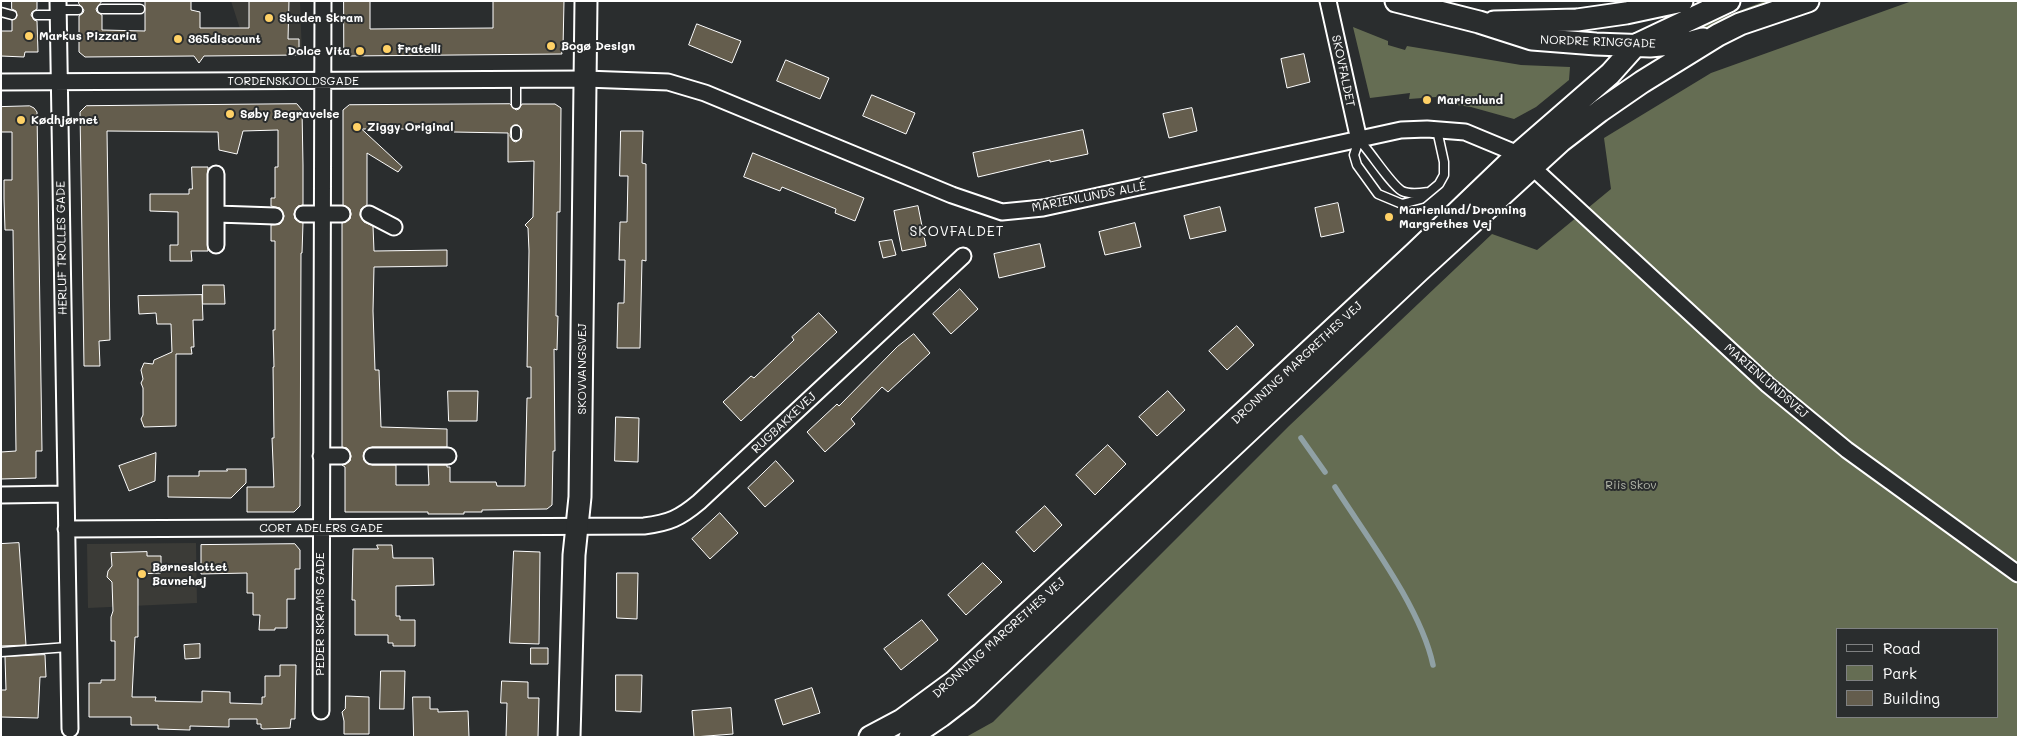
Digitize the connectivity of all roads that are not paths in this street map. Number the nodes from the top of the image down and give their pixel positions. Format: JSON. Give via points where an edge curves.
{"nodes":[{"id":1,"x":323,"y":1,"type":"edge"},
{"id":2,"x":586,"y":1,"type":"edge"},
{"id":3,"x":1328,"y":1,"type":"edge"},
{"id":4,"x":1396,"y":1,"type":"edge"},
{"id":5,"x":1682,"y":1,"type":"edge"},
{"id":6,"x":1729,"y":1,"type":"edge"},
{"id":7,"x":1808,"y":1,"type":"edge"},
{"id":8,"x":58,"y":9,"type":"edge"},
{"id":9,"x":102,"y":9,"type":"dead end"},
{"id":10,"x":140,"y":9,"type":"dead end"},
{"id":11,"x":78,"y":10,"type":"dead end"},
{"id":12,"x":1,"y":12,"type":"edge"},
{"id":13,"x":37,"y":15,"type":"dead end"},
{"id":14,"x":12,"y":16,"type":"dead end"},
{"id":15,"x":1479,"y":22,"type":"junction"},
{"id":16,"x":1718,"y":34,"type":"junction"},
{"id":17,"x":1596,"y":44,"type":"junction"},
{"id":18,"x":1636,"y":45,"type":"junction"},
{"id":19,"x":1610,"y":74,"type":"junction"},
{"id":20,"x":585,"y":78,"type":"junction"},
{"id":21,"x":516,"y":79,"type":"junction"},
{"id":22,"x":59,"y":81,"type":"junction"},
{"id":23,"x":323,"y":81,"type":"junction"},
{"id":24,"x":1,"y":82,"type":"edge"},
{"id":25,"x":516,"y":104,"type":"dead end"},
{"id":26,"x":1436,"y":130,"type":"junction"},
{"id":27,"x":1359,"y":140,"type":"junction"},
{"id":28,"x":1524,"y":161,"type":"junction"},
{"id":29,"x":216,"y":174,"type":"dead end"},
{"id":30,"x":1430,"y":192,"type":"junction"},
{"id":31,"x":217,"y":214,"type":"junction"},
{"id":32,"x":303,"y":214,"type":"dead end"},
{"id":33,"x":322,"y":214,"type":"junction"},
{"id":34,"x":342,"y":214,"type":"dead end"},
{"id":35,"x":369,"y":214,"type":"dead end"},
{"id":36,"x":275,"y":216,"type":"dead end"},
{"id":37,"x":394,"y":227,"type":"dead end"},
{"id":38,"x":216,"y":245,"type":"dead end"},
{"id":39,"x":963,"y":256,"type":"dead end"},
{"id":40,"x":320,"y":456,"type":"junction"},
{"id":41,"x":342,"y":456,"type":"dead end"},
{"id":42,"x":372,"y":456,"type":"dead end"},
{"id":43,"x":448,"y":456,"type":"dead end"},
{"id":44,"x":66,"y":494,"type":"junction"},
{"id":45,"x":1,"y":495,"type":"edge"},
{"id":46,"x":576,"y":526,"type":"junction"},
{"id":47,"x":320,"y":528,"type":"junction"},
{"id":48,"x":66,"y":529,"type":"junction"},
{"id":49,"x":2018,"y":574,"type":"edge"},
{"id":50,"x":68,"y":647,"type":"junction"},
{"id":51,"x":1,"y":652,"type":"edge"},
{"id":52,"x":321,"y":711,"type":"dead end"},
{"id":53,"x":70,"y":729,"type":"dead end"},
{"id":54,"x":569,"y":737,"type":"edge"},
{"id":55,"x":870,"y":737,"type":"edge"},
{"id":56,"x":910,"y":737,"type":"edge"}],
"edges":[{"from":1,"to":23,"type":"street","name":"PEDER SKRAMS GADE"},
{"from":2,"to":20,"type":"street","name":"SKOVVANGSVEJ"},
{"from":3,"to":27,"type":"street","name":"SKOVFALDET"},
{"from":4,"to":15,"type":"street","name":"NORDRE RINGGADE"},
{"from":5,"to":15,"type":"street","name":"NORDRE RINGGADE","via":[[1577,20]]},
{"from":6,"to":18,"type":"street","name":"DRONNING MARGRETHES VEJ"},
{"from":7,"to":16,"type":"street"},
{"from":8,"to":11,"type":"lane"},
{"from":8,"to":13,"type":"lane"},
{"from":8,"to":22,"type":"street","name":"HERLUF TROLLES GADE"},
{"from":9,"to":10,"type":"lane"},
{"from":12,"to":14,"type":"lane"},
{"from":15,"to":17,"type":"street","name":"NORDRE RINGGADE","via":[[1532,39]]},
{"from":16,"to":18,"type":"street","name":"NORDRE RINGGADE","via":[[1692,42]]},
{"from":16,"to":28,"type":"street","name":"DRONNING MARGRETHES VEJ"},
{"from":17,"to":18,"type":"street","name":"NORDRE RINGGADE"},
{"from":17,"to":19,"type":"street","via":[[1608,52],[1612,62]]},
{"from":18,"to":19,"type":"street","name":"DRONNING MARGRETHES VEJ"},
{"from":19,"to":28,"type":"street","name":"DRONNING MARGRETHES VEJ"},
{"from":20,"to":21,"type":"street","name":"TORDENSKJOLDSGADE"},
{"from":20,"to":27,"type":"street","name":"MARIENLUNDS ALLÉ","via":[[646,80],[688,87],[952,195],[1002,212],[1043,208]]},
{"from":20,"to":46,"type":"street","name":"SKOVVANGSVEJ","via":[[580,497]]},
{"from":21,"to":23,"type":"street","name":"TORDENSKJOLDSGADE"},
{"from":21,"to":25,"type":"lane"},
{"from":22,"to":23,"type":"street","name":"TORDENSKJOLDSGADE"},
{"from":22,"to":24,"type":"street","name":"TORDENSKJOLDSGADE"},
{"from":22,"to":44,"type":"street","name":"HERLUF TROLLES GADE"},
{"from":23,"to":33,"type":"street","name":"PEDER SKRAMS GADE"},
{"from":26,"to":27,"type":"street","name":"MARIENLUNDS ALLÉ","via":[[1402,130]]},
{"from":26,"to":28,"type":"street","name":"MARIENLUNDS ALLÉ","via":[[1465,132]]},
{"from":26,"to":30,"type":"lane","via":[[1444,175]]},
{"from":27,"to":30,"type":"lane","via":[[1402,191]]},
{"from":27,"to":30,"type":"lane","via":[[1354,155],[1356,165],[1378,194],[1402,204]]},
{"from":28,"to":49,"type":"street","name":"MARIENLUNDSVEJ","via":[[1706,323],[1768,384],[1847,450]]},
{"from":28,"to":55,"type":"street","name":"DRONNING MARGRETHES VEJ","via":[[1416,252],[955,681],[902,720]]},
{"from":28,"to":56,"type":"street","name":"DRONNING MARGRETHES VEJ","via":[[967,696]]},
{"from":29,"to":31,"type":"street"},
{"from":31,"to":36,"type":"street"},
{"from":31,"to":38,"type":"street"},
{"from":32,"to":33,"type":"street"},
{"from":33,"to":34,"type":"street"},
{"from":33,"to":40,"type":"street","name":"PEDER SKRAMS GADE"},
{"from":35,"to":37,"type":"street"},
{"from":39,"to":46,"type":"street","name":"RUGBAKKEVEJ","via":[[687,512],[673,521],[660,524]]},
{"from":40,"to":41,"type":"street"},
{"from":40,"to":47,"type":"street","name":"PEDER SKRAMS GADE"},
{"from":42,"to":43,"type":"street"},
{"from":44,"to":45,"type":"street"},
{"from":44,"to":48,"type":"street","name":"HERLUF TROLLES GADE"},
{"from":46,"to":47,"type":"street","name":"CORT ADELERS GADE"},
{"from":46,"to":54,"type":"street","name":"SKOVVANGSVEJ"},
{"from":47,"to":48,"type":"street","name":"CORT ADELERS GADE"},
{"from":47,"to":52,"type":"street","name":"PEDER SKRAMS GADE"},
{"from":48,"to":50,"type":"street","name":"HERLUF TROLLES GADE"},
{"from":50,"to":51,"type":"lane"},
{"from":50,"to":53,"type":"street","name":"HERLUF TROLLES GADE"}]}
